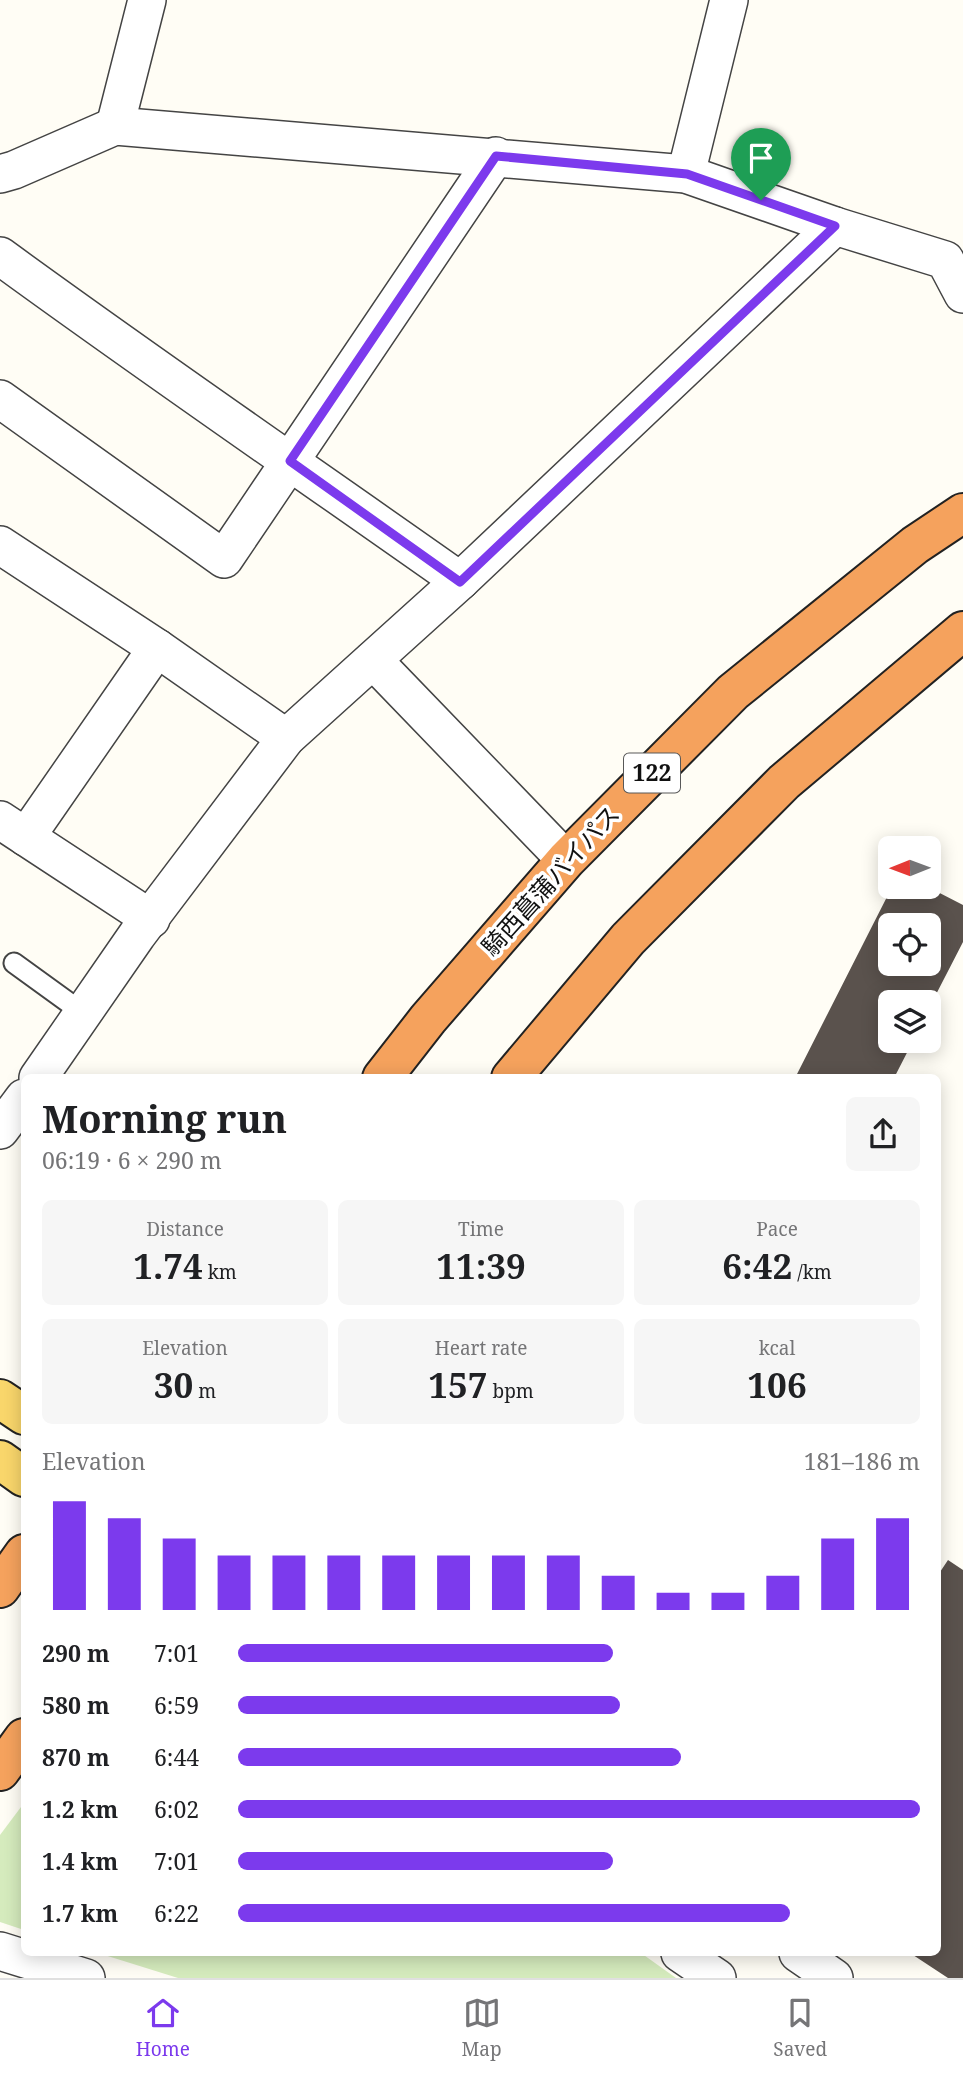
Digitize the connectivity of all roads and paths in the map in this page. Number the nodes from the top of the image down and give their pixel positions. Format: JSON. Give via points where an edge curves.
{"nodes":[{"id":1,"x":147,"y":0,"type":"edge"},
{"id":2,"x":729,"y":0,"type":"edge"},
{"id":3,"x":115,"y":126,"type":"junction"},
{"id":4,"x":496,"y":156,"type":"junction"},
{"id":5,"x":0,"y":174,"type":"edge"},
{"id":6,"x":687,"y":174,"type":"junction"},
{"id":7,"x":835,"y":226,"type":"junction"},
{"id":8,"x":954,"y":255,"type":"edge"},
{"id":9,"x":0,"y":256,"type":"edge"},
{"id":10,"x":963,"y":294,"type":"edge"},
{"id":11,"x":0,"y":399,"type":"edge"},
{"id":12,"x":290,"y":461,"type":"junction"},
{"id":13,"x":963,"y":513,"type":"edge"},
{"id":14,"x":0,"y":545,"type":"edge"},
{"id":15,"x":460,"y":582,"type":"junction"},
{"id":16,"x":963,"y":631,"type":"edge"},
{"id":17,"x":157,"y":649,"type":"junction"},
{"id":18,"x":373,"y":660,"type":"junction"},
{"id":19,"x":286,"y":738,"type":"junction"},
{"id":20,"x":13,"y":829,"type":"edge"},
{"id":21,"x":566,"y":860,"type":"junction"},
{"id":22,"x":151,"y":919,"type":"junction"},
{"id":23,"x":14,"y":963,"type":"dead end"},
{"id":24,"x":83,"y":1013,"type":"junction"},
{"id":25,"x":37,"y":1074,"type":"edge"},
{"id":26,"x":385,"y":1074,"type":"edge"},
{"id":27,"x":514,"y":1074,"type":"edge"},
{"id":28,"x":0,"y":1399,"type":"edge"},
{"id":29,"x":21,"y":1413,"type":"edge"},
{"id":30,"x":0,"y":1460,"type":"edge"},
{"id":31,"x":21,"y":1475,"type":"edge"},
{"id":32,"x":21,"y":1558,"type":"edge"},
{"id":33,"x":0,"y":1588,"type":"edge"},
{"id":34,"x":21,"y":1742,"type":"edge"},
{"id":35,"x":0,"y":1771,"type":"edge"},
{"id":36,"x":0,"y":1951,"type":"edge"},
{"id":37,"x":684,"y":1956,"type":"edge"},
{"id":38,"x":802,"y":1956,"type":"edge"},
{"id":39,"x":86,"y":1978,"type":"edge"},
{"id":40,"x":716,"y":1978,"type":"edge"},
{"id":41,"x":834,"y":1978,"type":"edge"}],
"edges":[{"from":1,"to":3,"type":"street"},
{"from":2,"to":6,"type":"street"},
{"from":3,"to":4,"type":"street"},
{"from":3,"to":5,"type":"street"},
{"from":4,"to":6,"type":"street"},
{"from":4,"to":12,"type":"street"},
{"from":6,"to":7,"type":"street"},
{"from":7,"to":8,"type":"street"},
{"from":7,"to":15,"type":"street"},
{"from":8,"to":10,"type":"street"},
{"from":9,"to":12,"type":"street"},
{"from":11,"to":12,"type":"street","via":[[224,558]]},
{"from":12,"to":15,"type":"street"},
{"from":13,"to":21,"type":"highway","name":"騎西菖蒲バイパス","number":"122","via":[[915,545],[733,692]]},
{"from":14,"to":17,"type":"street"},
{"from":15,"to":18,"type":"street"},
{"from":16,"to":27,"type":"highway","via":[[784,782],[628,939]]},
{"from":17,"to":19,"type":"street"},
{"from":17,"to":20,"type":"street"},
{"from":18,"to":19,"type":"street"},
{"from":18,"to":21,"type":"street"},
{"from":19,"to":22,"type":"street"},
{"from":20,"to":22,"type":"street"},
{"from":21,"to":26,"type":"highway","name":"騎西菖蒲バイパス","number":"122"},
{"from":22,"to":24,"type":"street"},
{"from":23,"to":24,"type":"lane"},
{"from":24,"to":25,"type":"street"},
{"from":28,"to":29,"type":"main road"},
{"from":30,"to":31,"type":"main road"},
{"from":32,"to":33,"type":"highway"},
{"from":34,"to":35,"type":"highway"},
{"from":36,"to":39,"type":"street"},
{"from":37,"to":40,"type":"street"},
{"from":38,"to":41,"type":"street"}]}
